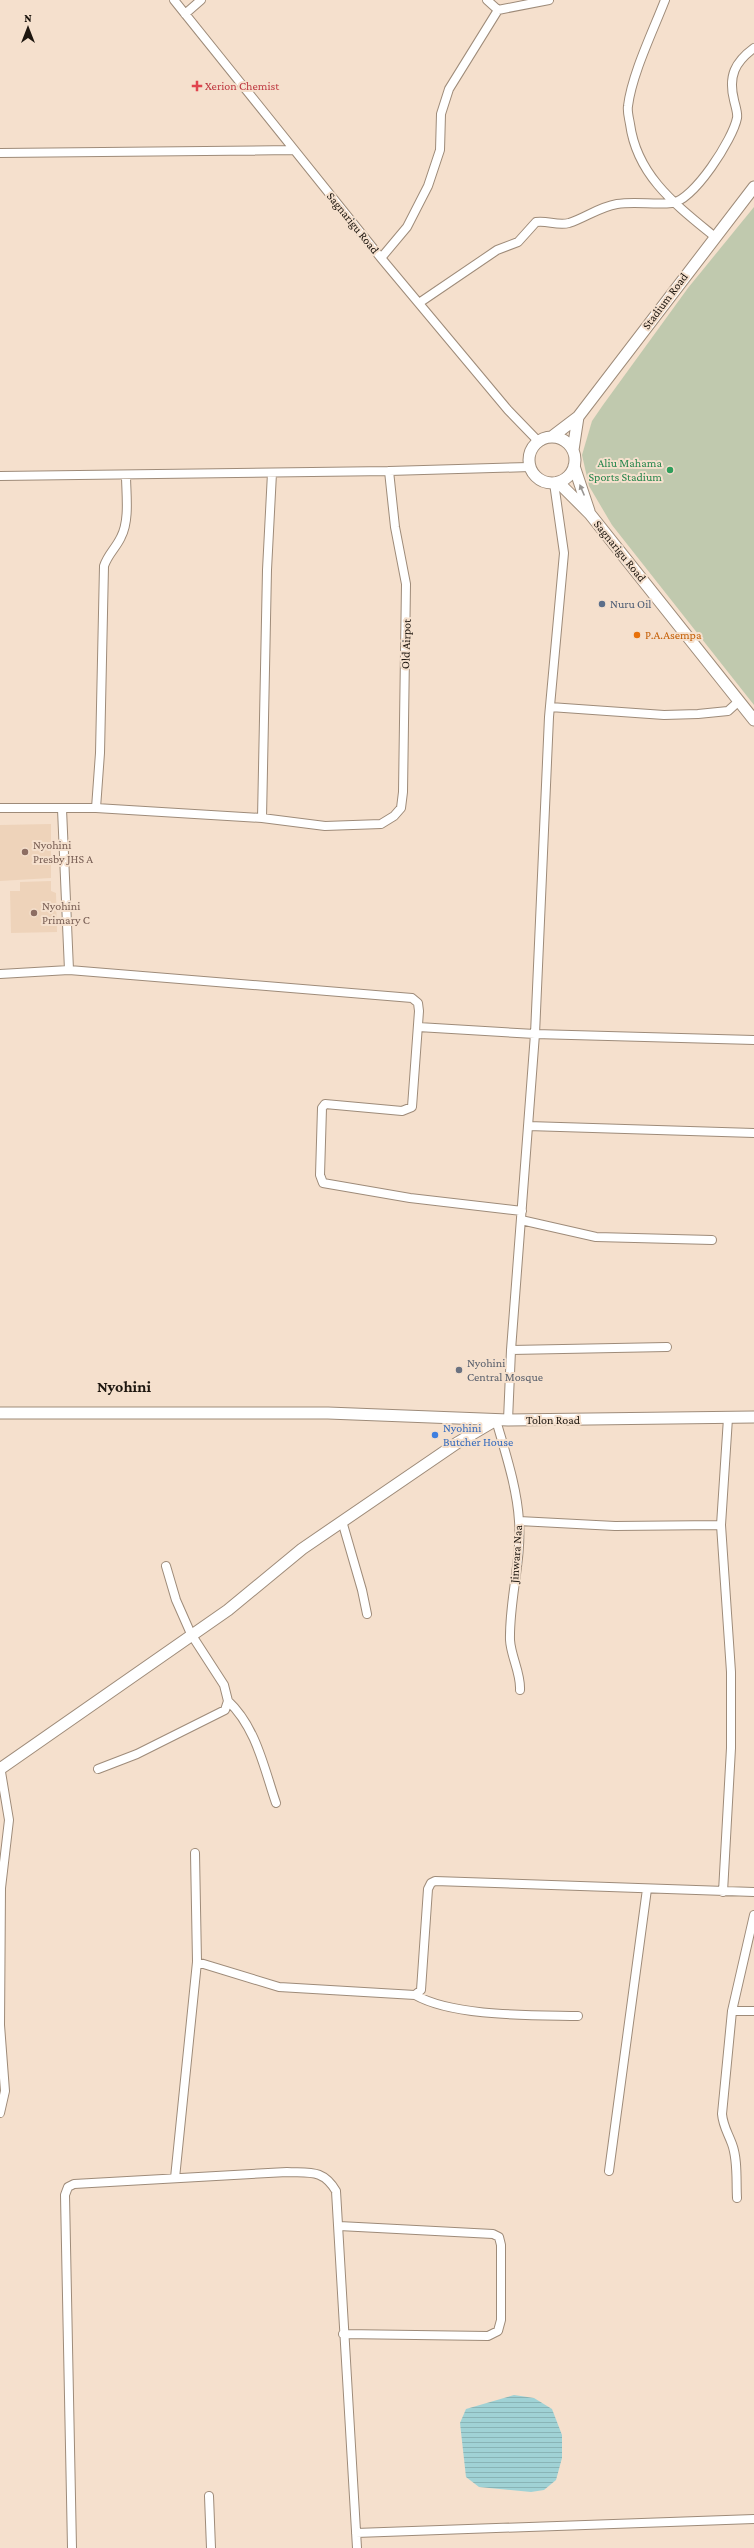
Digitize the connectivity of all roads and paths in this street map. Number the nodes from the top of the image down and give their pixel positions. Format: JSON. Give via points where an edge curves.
{"nodes":[{"id":1,"x":174,"y":0,"type":"edge"},
{"id":2,"x":201,"y":0,"type":"edge"},
{"id":3,"x":487,"y":0,"type":"edge"},
{"id":4,"x":550,"y":0,"type":"edge"},
{"id":5,"x":665,"y":0,"type":"edge"},
{"id":6,"x":498,"y":10,"type":"junction"},
{"id":7,"x":185,"y":14,"type":"junction"},
{"id":8,"x":754,"y":48,"type":"edge"},
{"id":9,"x":294,"y":150,"type":"junction"},
{"id":10,"x":0,"y":153,"type":"edge"},
{"id":11,"x":754,"y":186,"type":"edge"},
{"id":12,"x":673,"y":203,"type":"junction"},
{"id":13,"x":714,"y":237,"type":"junction"},
{"id":14,"x":381,"y":258,"type":"junction"},
{"id":15,"x":419,"y":303,"type":"junction"},
{"id":16,"x":578,"y":417,"type":"junction"},
{"id":17,"x":553,"y":436,"type":"junction"},
{"id":18,"x":538,"y":441,"type":"junction"},
{"id":19,"x":573,"y":450,"type":"junction"},
{"id":20,"x":530,"y":466,"type":"junction"},
{"id":21,"x":574,"y":466,"type":"junction"},
{"id":22,"x":389,"y":471,"type":"junction"},
{"id":23,"x":272,"y":473,"type":"junction"},
{"id":24,"x":126,"y":475,"type":"junction"},
{"id":25,"x":0,"y":476,"type":"edge"},
{"id":26,"x":556,"y":482,"type":"junction"},
{"id":27,"x":590,"y":514,"type":"junction"},
{"id":28,"x":739,"y":701,"type":"junction"},
{"id":29,"x":550,"y":707,"type":"junction"},
{"id":30,"x":754,"y":720,"type":"edge"},
{"id":31,"x":0,"y":808,"type":"edge"},
{"id":32,"x":62,"y":808,"type":"junction"},
{"id":33,"x":96,"y":808,"type":"junction"},
{"id":34,"x":262,"y":818,"type":"junction"},
{"id":35,"x":69,"y":970,"type":"junction"},
{"id":36,"x":0,"y":974,"type":"edge"},
{"id":37,"x":418,"y":1027,"type":"junction"},
{"id":38,"x":535,"y":1034,"type":"junction"},
{"id":39,"x":754,"y":1040,"type":"edge"},
{"id":40,"x":528,"y":1126,"type":"junction"},
{"id":41,"x":754,"y":1133,"type":"edge"},
{"id":42,"x":522,"y":1210,"type":"junction"},
{"id":43,"x":521,"y":1220,"type":"junction"},
{"id":44,"x":712,"y":1240,"type":"dead end"},
{"id":45,"x":667,"y":1347,"type":"dead end"},
{"id":46,"x":511,"y":1350,"type":"junction"},
{"id":47,"x":0,"y":1413,"type":"edge"},
{"id":48,"x":754,"y":1417,"type":"edge"},
{"id":49,"x":728,"y":1418,"type":"junction"},
{"id":50,"x":496,"y":1420,"type":"junction"},
{"id":51,"x":508,"y":1420,"type":"junction"},
{"id":52,"x":342,"y":1521,"type":"junction"},
{"id":53,"x":519,"y":1521,"type":"junction"},
{"id":54,"x":721,"y":1526,"type":"junction"},
{"id":55,"x":166,"y":1566,"type":"dead end"},
{"id":56,"x":367,"y":1614,"type":"dead end"},
{"id":57,"x":191,"y":1634,"type":"junction"},
{"id":58,"x":520,"y":1690,"type":"dead end"},
{"id":59,"x":228,"y":1701,"type":"junction"},
{"id":60,"x":0,"y":1768,"type":"edge"},
{"id":61,"x":98,"y":1769,"type":"dead end"},
{"id":62,"x":276,"y":1803,"type":"dead end"},
{"id":63,"x":195,"y":1853,"type":"dead end"},
{"id":64,"x":648,"y":1889,"type":"junction"},
{"id":65,"x":723,"y":1892,"type":"junction"},
{"id":66,"x":754,"y":1892,"type":"edge"},
{"id":67,"x":754,"y":1915,"type":"edge"},
{"id":68,"x":197,"y":1962,"type":"junction"},
{"id":69,"x":415,"y":1995,"type":"junction"},
{"id":70,"x":732,"y":2011,"type":"junction"},
{"id":71,"x":754,"y":2011,"type":"edge"},
{"id":72,"x":578,"y":2016,"type":"dead end"},
{"id":73,"x":0,"y":2113,"type":"edge"},
{"id":74,"x":609,"y":2171,"type":"dead end"},
{"id":75,"x":175,"y":2178,"type":"junction"},
{"id":76,"x":737,"y":2198,"type":"dead end"},
{"id":77,"x":339,"y":2226,"type":"junction"},
{"id":78,"x":343,"y":2334,"type":"junction"},
{"id":79,"x":209,"y":2496,"type":"dead end"},
{"id":80,"x":754,"y":2519,"type":"edge"},
{"id":81,"x":356,"y":2533,"type":"junction"},
{"id":82,"x":72,"y":2548,"type":"edge"},
{"id":83,"x":211,"y":2548,"type":"edge"},
{"id":84,"x":357,"y":2548,"type":"edge"}],
"edges":[{"from":1,"to":7,"type":"street","name":"Sagnarigu Road"},
{"from":2,"to":7,"type":"street"},
{"from":3,"to":6,"type":"street"},
{"from":4,"to":6,"type":"street"},
{"from":5,"to":12,"type":"street","via":[[627,107],[632,138],[640,159],[658,187]]},
{"from":6,"to":14,"type":"street","via":[[449,89],[441,114],[440,150],[428,186],[407,227]]},
{"from":7,"to":9,"type":"street","name":"Sagnarigu Road"},
{"from":8,"to":12,"type":"street","via":[[736,65],[732,75],[731,87],[737,117],[721,150],[697,185]]},
{"from":9,"to":10,"type":"street"},
{"from":9,"to":14,"type":"street","name":"Sagnarigu Road"},
{"from":11,"to":13,"type":"main road","name":"Stadium Road"},
{"from":12,"to":13,"type":"street"},
{"from":12,"to":15,"type":"street","via":[[618,204],[595,210],[568,223],[536,222],[518,242],[491,254]]},
{"from":13,"to":16,"type":"main road","name":"Stadium Road"},
{"from":14,"to":15,"type":"street","name":"Sagnarigu Road"},
{"from":15,"to":18,"type":"street","name":"Sagnarigu Road","via":[[508,410]]},
{"from":16,"to":17,"type":"main road","name":"Stadium Road"},
{"from":16,"to":19,"type":"main road","name":"Stadium Road"},
{"from":17,"to":18,"type":"main road"},
{"from":17,"to":19,"type":"main road","via":[[565,440]]},
{"from":18,"to":20,"type":"main road","via":[[530,454]]},
{"from":19,"to":21,"type":"main road"},
{"from":20,"to":22,"type":"street"},
{"from":20,"to":26,"type":"main road","via":[[542,480]]},
{"from":21,"to":26,"type":"main road","via":[[570,475]]},
{"from":27,"to":21,"type":"main road","name":"Sagnarigu Road","one_way":true},
{"from":22,"to":23,"type":"street"},
{"from":22,"to":34,"type":"street","name":"Old Airpot","via":[[395,527],[406,584],[401,808],[381,824],[325,826]]},
{"from":23,"to":24,"type":"street"},
{"from":23,"to":34,"type":"street","via":[[267,570]]},
{"from":24,"to":25,"type":"street"},
{"from":24,"to":33,"type":"street","via":[[126,507],[122,536],[108,555],[104,566]]},
{"from":26,"to":27,"type":"main road","name":"Sagnarigu Road"},
{"from":26,"to":29,"type":"street","via":[[564,553]]},
{"from":27,"to":28,"type":"main road","name":"Sagnarigu Road"},
{"from":28,"to":29,"type":"street","via":[[728,711],[698,714],[664,715]]},
{"from":28,"to":30,"type":"main road","name":"Sagnarigu Road"},
{"from":29,"to":38,"type":"street"},
{"from":31,"to":32,"type":"street"},
{"from":32,"to":33,"type":"street"},
{"from":32,"to":35,"type":"street"},
{"from":33,"to":34,"type":"street"},
{"from":35,"to":36,"type":"street"},
{"from":35,"to":37,"type":"street","via":[[412,998],[418,1003]]},
{"from":37,"to":38,"type":"street"},
{"from":37,"to":42,"type":"street","via":[[412,1107],[402,1111],[325,1104],[322,1108],[320,1175],[323,1184],[410,1198]]},
{"from":38,"to":39,"type":"street"},
{"from":38,"to":40,"type":"street"},
{"from":40,"to":41,"type":"street"},
{"from":40,"to":42,"type":"street"},
{"from":42,"to":43,"type":"street"},
{"from":43,"to":44,"type":"street","via":[[596,1237]]},
{"from":43,"to":46,"type":"street"},
{"from":45,"to":46,"type":"street"},
{"from":46,"to":51,"type":"street"},
{"from":47,"to":50,"type":"main road","name":"Tolon Road","via":[[328,1413]]},
{"from":48,"to":49,"type":"main road","name":"Tolon Road"},
{"from":49,"to":51,"type":"main road","name":"Tolon Road"},
{"from":49,"to":54,"type":"street"},
{"from":50,"to":51,"type":"main road","name":"Tolon Road"},
{"from":50,"to":52,"type":"main road","via":[[457,1443]]},
{"from":50,"to":53,"type":"street","name":"Jinwara Naa"},
{"from":52,"to":56,"type":"street"},
{"from":52,"to":57,"type":"main road","via":[[302,1549],[228,1610]]},
{"from":53,"to":54,"type":"street","via":[[615,1526]]},
{"from":53,"to":58,"type":"street","name":"Jinwara Naa","via":[[510,1640],[514,1668],[521,1680]]},
{"from":54,"to":65,"type":"street","via":[[731,1672],[731,1748]]},
{"from":55,"to":57,"type":"street","via":[[176,1600]]},
{"from":57,"to":59,"type":"street","via":[[224,1685]]},
{"from":57,"to":60,"type":"main road"},
{"from":59,"to":61,"type":"street","via":[[225,1710],[137,1754]]},
{"from":59,"to":62,"type":"street","via":[[239,1711],[262,1756]]},
{"from":60,"to":73,"type":"street","via":[[9,1820],[2,1888],[0,2024],[5,2091]]},
{"from":63,"to":68,"type":"street"},
{"from":64,"to":65,"type":"street"},
{"from":64,"to":69,"type":"street","via":[[432,1883],[428,1889],[421,1990]]},
{"from":64,"to":74,"type":"street"},
{"from":65,"to":66,"type":"street"},
{"from":67,"to":70,"type":"street"},
{"from":68,"to":69,"type":"street","via":[[279,1987]]},
{"from":68,"to":75,"type":"street"},
{"from":69,"to":72,"type":"street","via":[[428,2002],[494,2014]]},
{"from":70,"to":71,"type":"street"},
{"from":70,"to":76,"type":"street","via":[[722,2114],[723,2127],[734,2150]]},
{"from":75,"to":77,"type":"street","via":[[287,2172],[318,2174],[329,2179],[336,2191]]},
{"from":75,"to":82,"type":"street","via":[[74,2184],[68,2187],[65,2195]]},
{"from":77,"to":78,"type":"street"},
{"from":77,"to":78,"type":"street","via":[[493,2234],[499,2237],[501,2245],[501,2320],[498,2331],[488,2336]]},
{"from":78,"to":81,"type":"street"},
{"from":79,"to":83,"type":"street"},
{"from":80,"to":81,"type":"street"},
{"from":81,"to":84,"type":"street"}]}
